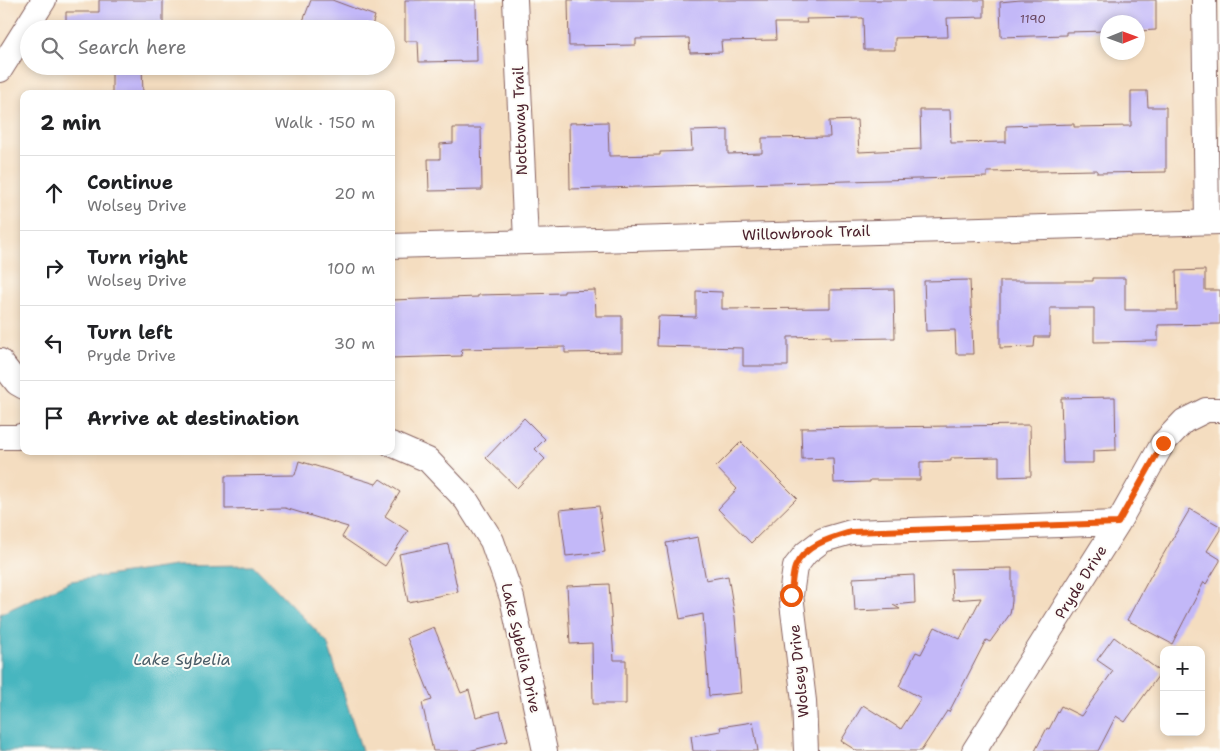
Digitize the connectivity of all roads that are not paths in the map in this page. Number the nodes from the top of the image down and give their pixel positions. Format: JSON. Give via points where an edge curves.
{"nodes":[{"id":1,"x":44,"y":0,"type":"edge"},
{"id":2,"x":515,"y":0,"type":"edge"},
{"id":3,"x":1204,"y":0,"type":"edge"},
{"id":4,"x":31,"y":20,"type":"edge"},
{"id":5,"x":20,"y":38,"type":"edge"},
{"id":6,"x":0,"y":70,"type":"edge"},
{"id":7,"x":1214,"y":222,"type":"edge"},
{"id":8,"x":526,"y":241,"type":"junction"},
{"id":9,"x":395,"y":246,"type":"edge"},
{"id":10,"x":0,"y":361,"type":"edge"},
{"id":11,"x":20,"y":385,"type":"edge"},
{"id":12,"x":1220,"y":410,"type":"edge"},
{"id":13,"x":0,"y":437,"type":"edge"},
{"id":14,"x":20,"y":437,"type":"edge"},
{"id":15,"x":395,"y":446,"type":"edge"},
{"id":16,"x":1118,"y":523,"type":"junction"},
{"id":17,"x":545,"y":751,"type":"edge"},
{"id":18,"x":806,"y":751,"type":"edge"},
{"id":19,"x":974,"y":751,"type":"edge"}],
"edges":[{"from":1,"to":4,"type":"street"},
{"from":2,"to":8,"type":"street","name":"Nottoway Trail"},
{"from":3,"to":7,"type":"street"},
{"from":5,"to":6,"type":"street"},
{"from":7,"to":8,"type":"street","name":"Willowbrook Trail"},
{"from":8,"to":9,"type":"street","name":"Willowbrook Trail"},
{"from":10,"to":11,"type":"street"},
{"from":12,"to":16,"type":"street","name":"Pryde Drive","via":[[1206,410],[1184,421],[1163,443]]},
{"from":13,"to":14,"type":"street"},
{"from":15,"to":17,"type":"street","name":"Lake Sybelia Drive","via":[[428,460],[466,500],[492,541],[512,598]]},
{"from":16,"to":18,"type":"street","name":"Wolsey Drive","via":[[851,532],[823,540],[795,567],[791,595],[804,701]]},
{"from":16,"to":19,"type":"street","name":"Pryde Drive"}]}
